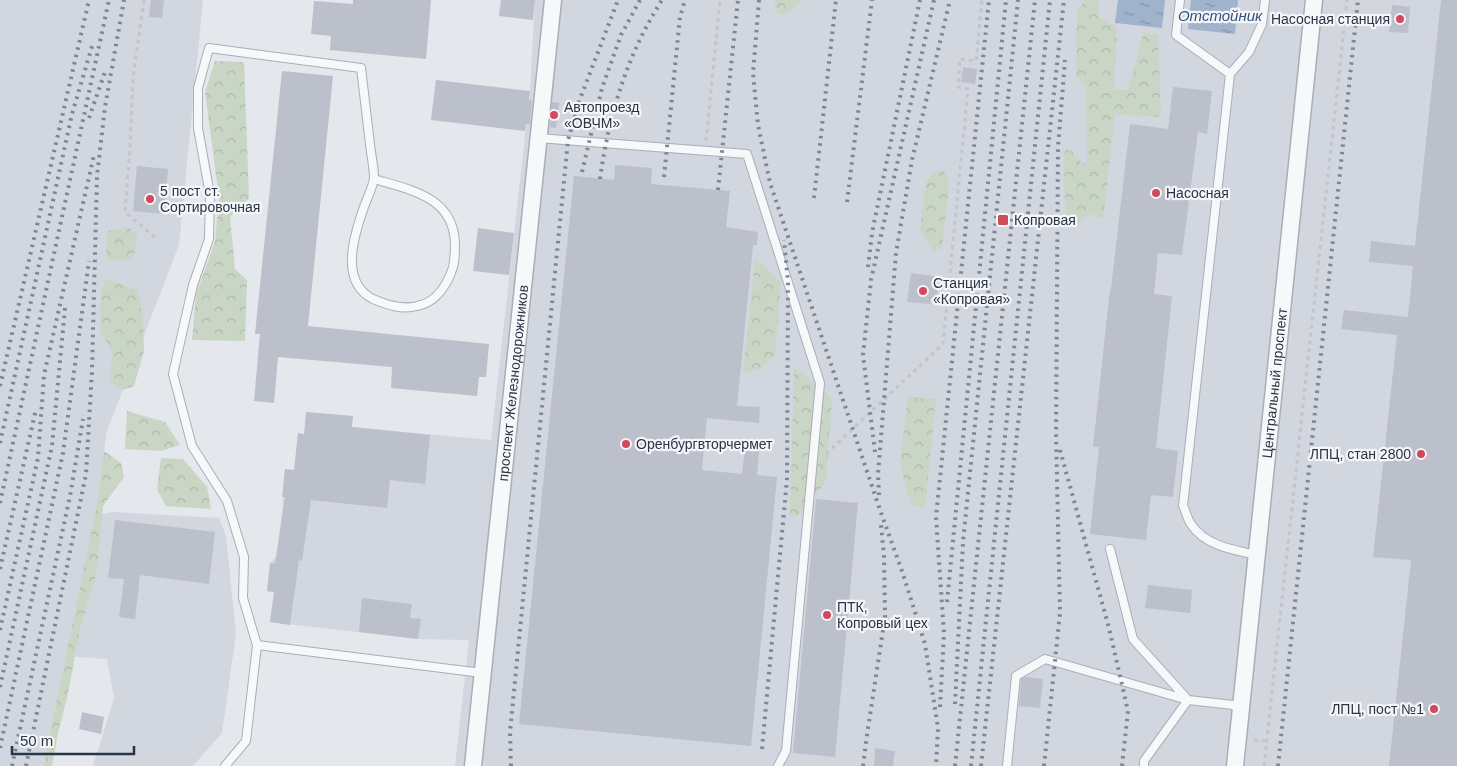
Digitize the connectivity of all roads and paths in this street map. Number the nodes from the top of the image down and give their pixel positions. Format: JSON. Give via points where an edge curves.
{"nodes":[{"id":1,"x":144,"y":0,"type":"edge"},
{"id":2,"x":553,"y":0,"type":"edge"},
{"id":3,"x":720,"y":0,"type":"edge"},
{"id":4,"x":982,"y":0,"type":"edge"},
{"id":5,"x":1180,"y":0,"type":"edge"},
{"id":6,"x":1265,"y":0,"type":"edge"},
{"id":7,"x":1314,"y":0,"type":"edge"},
{"id":8,"x":1347,"y":0,"type":"edge"},
{"id":9,"x":1230,"y":74,"type":"junction"},
{"id":10,"x":538,"y":138,"type":"junction"},
{"id":11,"x":705,"y":150,"type":"junction"},
{"id":12,"x":374,"y":179,"type":"junction"},
{"id":13,"x":156,"y":238,"type":"dead end"},
{"id":14,"x":812,"y":466,"type":"junction"},
{"id":15,"x":1110,"y":549,"type":"dead end"},
{"id":16,"x":1257,"y":555,"type":"junction"},
{"id":17,"x":257,"y":645,"type":"junction"},
{"id":18,"x":482,"y":673,"type":"junction"},
{"id":19,"x":1188,"y":700,"type":"junction"},
{"id":20,"x":1242,"y":706,"type":"junction"},
{"id":21,"x":225,"y":766,"type":"edge"},
{"id":22,"x":473,"y":766,"type":"edge"},
{"id":23,"x":778,"y":766,"type":"edge"},
{"id":24,"x":1007,"y":766,"type":"edge"},
{"id":25,"x":1144,"y":766,"type":"edge"},
{"id":26,"x":1236,"y":766,"type":"edge"},
{"id":27,"x":1264,"y":766,"type":"edge"}],
"edges":[{"from":1,"to":13,"type":"path","via":[[133,77],[125,212]]},
{"from":2,"to":10,"type":"street","name":"проспект Железнодорожников"},
{"from":3,"to":11,"type":"path"},
{"from":4,"to":14,"type":"path","via":[[976,61],[960,59],[958,87],[968,88],[943,344]]},
{"from":5,"to":9,"type":"lane","via":[[1176,35]]},
{"from":6,"to":9,"type":"lane","via":[[1262,24],[1249,52]]},
{"from":7,"to":16,"type":"street","name":"Центральный проспект"},
{"from":8,"to":27,"type":"path"},
{"from":9,"to":16,"type":"lane","via":[[1184,506],[1191,524],[1202,536],[1219,546]]},
{"from":10,"to":11,"type":"lane"},
{"from":10,"to":18,"type":"street","name":"проспект Железнодорожников"},
{"from":11,"to":14,"type":"lane","via":[[748,154],[820,383]]},
{"from":12,"to":12,"type":"lane","via":[[358,221],[351,255],[354,280],[368,296],[385,305],[418,306],[432,300],[446,286],[452,271],[455,235],[451,219],[432,199]]},
{"from":12,"to":17,"type":"lane","via":[[361,68],[209,48],[198,88],[198,128],[210,196],[209,238],[193,286],[174,374],[192,446],[227,501],[244,556],[243,598]]},
{"from":14,"to":23,"type":"lane","via":[[786,751]]},
{"from":15,"to":19,"type":"lane","via":[[1133,639]]},
{"from":16,"to":20,"type":"street","name":"Центральный проспект"},
{"from":17,"to":18,"type":"lane"},
{"from":17,"to":21,"type":"lane","via":[[246,741]]},
{"from":18,"to":22,"type":"street","name":"проспект Железнодорожников"},
{"from":19,"to":20,"type":"lane"},
{"from":19,"to":24,"type":"lane","via":[[1045,659],[1016,676]]},
{"from":19,"to":25,"type":"lane","via":[[1144,761]]},
{"from":20,"to":26,"type":"street","name":"Центральный проспект"}]}
